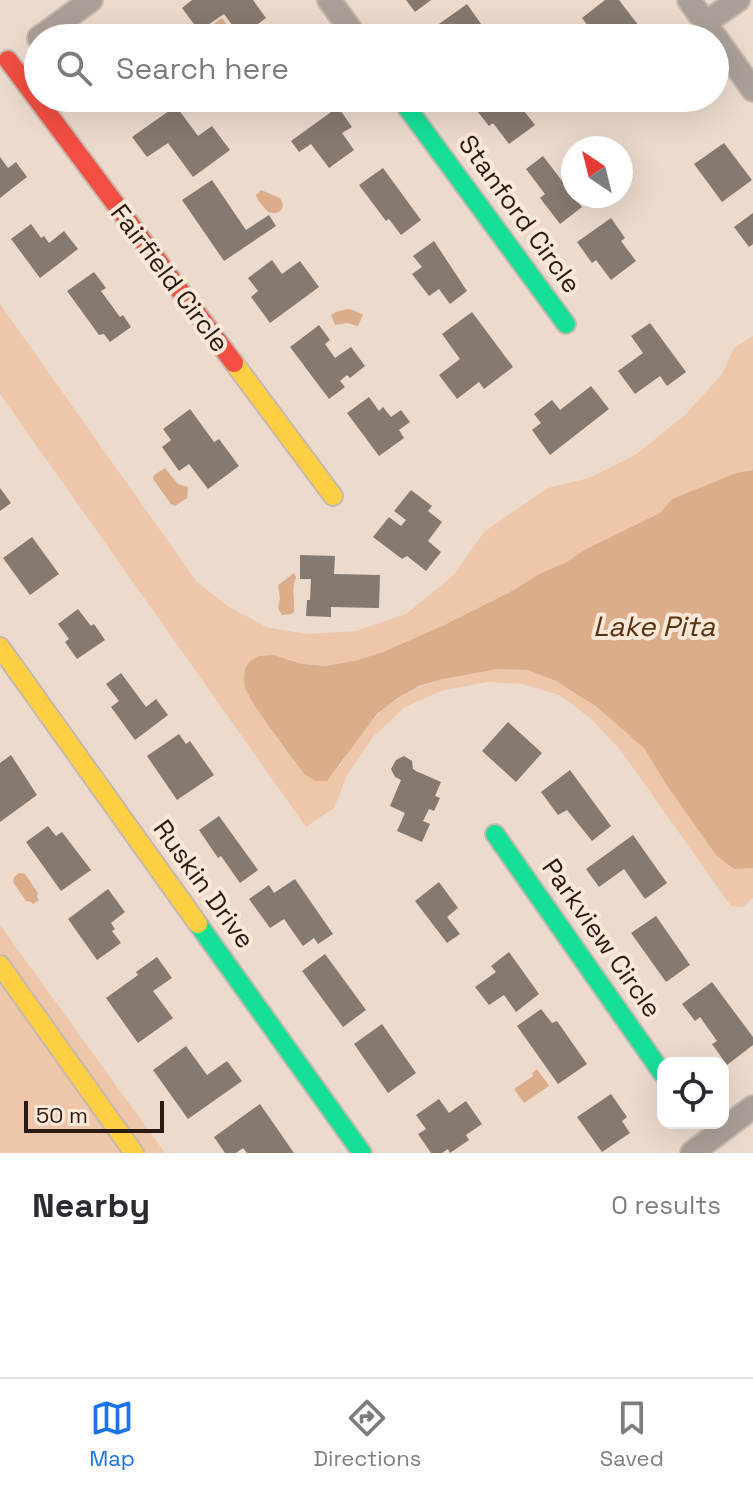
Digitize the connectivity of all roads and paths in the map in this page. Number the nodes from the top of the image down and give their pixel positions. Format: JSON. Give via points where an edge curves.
{"nodes":[{"id":1,"x":91,"y":0,"type":"edge"},
{"id":2,"x":329,"y":0,"type":"edge"},
{"id":3,"x":689,"y":0,"type":"edge"},
{"id":4,"x":738,"y":0,"type":"edge"},
{"id":5,"x":705,"y":23,"type":"joint"},
{"id":6,"x":58,"y":24,"type":"edge"},
{"id":7,"x":347,"y":24,"type":"edge"},
{"id":8,"x":24,"y":48,"type":"edge"},
{"id":9,"x":729,"y":56,"type":"edge"},
{"id":10,"x":4,"y":63,"type":"edge"},
{"id":11,"x":24,"y":89,"type":"edge"},
{"id":12,"x":753,"y":90,"type":"edge"},
{"id":13,"x":41,"y":112,"type":"edge"},
{"id":14,"x":410,"y":112,"type":"edge"},
{"id":15,"x":566,"y":324,"type":"dead end"},
{"id":16,"x":333,"y":496,"type":"dead end"},
{"id":17,"x":0,"y":647,"type":"edge"},
{"id":18,"x":495,"y":834,"type":"dead end"},
{"id":19,"x":0,"y":965,"type":"edge"},
{"id":20,"x":657,"y":1065,"type":"edge"},
{"id":21,"x":750,"y":1115,"type":"edge"},
{"id":22,"x":700,"y":1139,"type":"edge"},
{"id":23,"x":134,"y":1153,"type":"edge"},
{"id":24,"x":362,"y":1153,"type":"edge"}],
"edges":[{"from":1,"to":6,"type":"street"},
{"from":2,"to":7,"type":"street"},
{"from":3,"to":5,"type":"street"},
{"from":4,"to":5,"type":"street"},
{"from":8,"to":10,"type":"street"},
{"from":9,"to":12,"type":"street"},
{"from":10,"to":11,"type":"street","name":"Fairfield Circle"},
{"from":13,"to":16,"type":"street","name":"Fairfield Circle"},
{"from":14,"to":15,"type":"street","name":"Stanford Circle"},
{"from":17,"to":24,"type":"street","name":"Ruskin Drive"},
{"from":18,"to":20,"type":"street","name":"Parkview Circle"},
{"from":19,"to":23,"type":"street"},
{"from":21,"to":22,"type":"street"}]}
